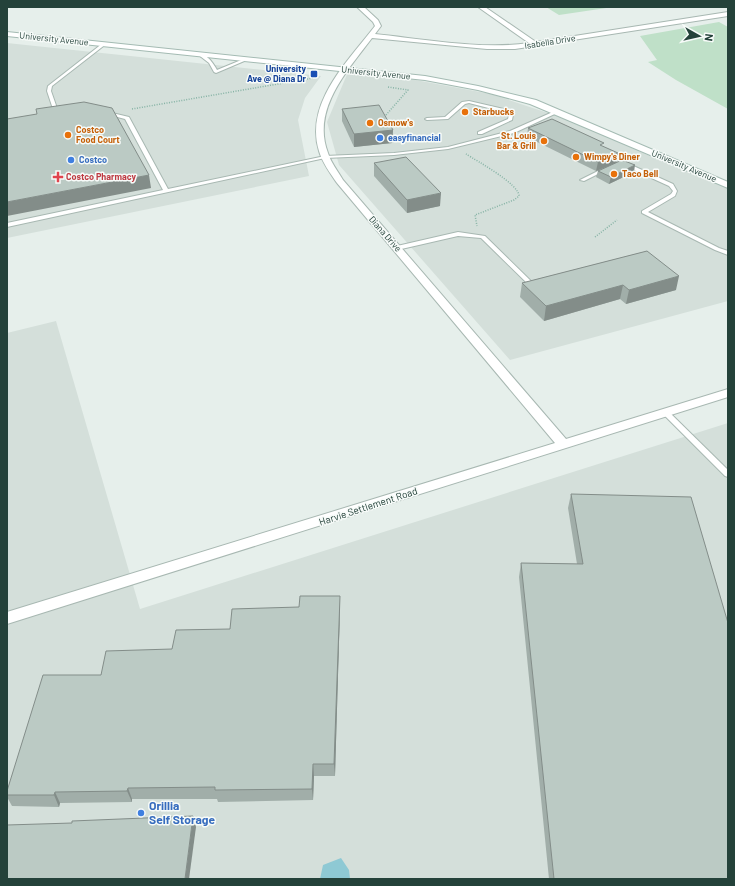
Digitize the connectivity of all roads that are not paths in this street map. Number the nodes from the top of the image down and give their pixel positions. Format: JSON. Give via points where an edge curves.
{"nodes":[{"id":1,"x":360,"y":7,"type":"edge"},
{"id":2,"x":481,"y":7,"type":"edge"},
{"id":3,"x":727,"y":15,"type":"edge"},
{"id":4,"x":7,"y":34,"type":"edge"},
{"id":5,"x":371,"y":36,"type":"junction"},
{"id":6,"x":104,"y":44,"type":"junction"},
{"id":7,"x":535,"y":44,"type":"junction"},
{"id":8,"x":201,"y":55,"type":"junction"},
{"id":9,"x":247,"y":59,"type":"junction"},
{"id":10,"x":346,"y":70,"type":"junction"},
{"id":11,"x":102,"y":112,"type":"edge"},
{"id":12,"x":557,"y":112,"type":"junction"},
{"id":13,"x":64,"y":113,"type":"edge"},
{"id":14,"x":58,"y":114,"type":"junction"},
{"id":15,"x":52,"y":115,"type":"edge"},
{"id":16,"x":427,"y":119,"type":"dead end"},
{"id":17,"x":480,"y":133,"type":"dead end"},
{"id":18,"x":325,"y":157,"type":"junction"},
{"id":19,"x":621,"y":164,"type":"edge"},
{"id":20,"x":610,"y":168,"type":"edge"},
{"id":21,"x":582,"y":180,"type":"dead end"},
{"id":22,"x":728,"y":185,"type":"edge"},
{"id":23,"x":166,"y":191,"type":"junction"},
{"id":24,"x":7,"y":225,"type":"edge"},
{"id":25,"x":397,"y":248,"type":"junction"},
{"id":26,"x":728,"y":253,"type":"edge"},
{"id":27,"x":532,"y":284,"type":"edge"},
{"id":28,"x":728,"y":393,"type":"edge"},
{"id":29,"x":666,"y":412,"type":"junction"},
{"id":30,"x":562,"y":443,"type":"junction"},
{"id":31,"x":728,"y":474,"type":"edge"},
{"id":32,"x":7,"y":618,"type":"edge"}],
"edges":[{"from":1,"to":5,"type":"street","name":"Diana Drive","via":[[378,23]]},
{"from":2,"to":7,"type":"street"},
{"from":3,"to":7,"type":"street","name":"Isabella Drive"},
{"from":4,"to":6,"type":"street","name":"University Avenue"},
{"from":5,"to":7,"type":"street","name":"Isabella Drive","via":[[487,47]]},
{"from":5,"to":10,"type":"street","name":"Diana Drive"},
{"from":6,"to":8,"type":"street","name":"University Avenue"},
{"from":6,"to":14,"type":"lane","via":[[50,86],[49,91]]},
{"from":8,"to":9,"type":"street","name":"University Avenue"},
{"from":8,"to":9,"type":"lane","via":[[210,61],[216,72]]},
{"from":9,"to":10,"type":"street","name":"University Avenue"},
{"from":10,"to":12,"type":"street","name":"University Avenue","via":[[425,78],[478,88],[519,98]]},
{"from":10,"to":18,"type":"street","name":"Diana Drive","via":[[326,102],[322,117],[320,136]]},
{"from":11,"to":23,"type":"lane","via":[[127,118]]},
{"from":12,"to":18,"type":"lane","via":[[512,132],[459,146],[394,154]]},
{"from":12,"to":22,"type":"street","name":"University Avenue"},
{"from":13,"to":14,"type":"lane"},
{"from":14,"to":15,"type":"lane"},
{"from":16,"to":17,"type":"lane","via":[[446,118],[464,103],[471,102],[506,111],[511,115],[506,123]]},
{"from":18,"to":23,"type":"lane"},
{"from":18,"to":25,"type":"street","name":"Diana Drive","via":[[340,181]]},
{"from":19,"to":26,"type":"lane","via":[[674,188],[673,195],[644,212]]},
{"from":20,"to":21,"type":"lane"},
{"from":23,"to":24,"type":"lane"},
{"from":25,"to":27,"type":"lane","via":[[453,235],[483,237]]},
{"from":25,"to":30,"type":"street","name":"Diana Drive"},
{"from":28,"to":29,"type":"street","name":"Harvie Settlement Road"},
{"from":29,"to":30,"type":"street","name":"Harvie Settlement Road"},
{"from":29,"to":31,"type":"lane"},
{"from":30,"to":32,"type":"street","name":"Harvie Settlement Road"}]}
